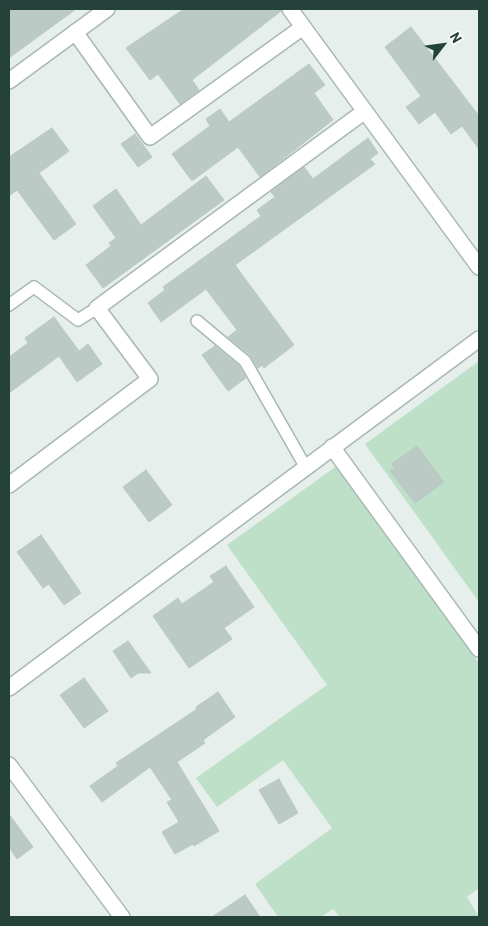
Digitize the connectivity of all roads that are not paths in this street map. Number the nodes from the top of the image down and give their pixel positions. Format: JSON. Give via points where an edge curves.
{"nodes":[{"id":1,"x":107,"y":9,"type":"edge"},
{"id":2,"x":290,"y":9,"type":"edge"},
{"id":3,"x":303,"y":27,"type":"junction"},
{"id":4,"x":75,"y":32,"type":"junction"},
{"id":5,"x":9,"y":81,"type":"edge"},
{"id":6,"x":365,"y":111,"type":"junction"},
{"id":7,"x":479,"y":267,"type":"edge"},
{"id":8,"x":9,"y":305,"type":"edge"},
{"id":9,"x":97,"y":308,"type":"junction"},
{"id":10,"x":197,"y":321,"type":"dead end"},
{"id":11,"x":479,"y":339,"type":"edge"},
{"id":12,"x":332,"y":447,"type":"junction"},
{"id":13,"x":305,"y":466,"type":"junction"},
{"id":14,"x":9,"y":485,"type":"edge"},
{"id":15,"x":479,"y":648,"type":"edge"},
{"id":16,"x":9,"y":688,"type":"edge"},
{"id":17,"x":9,"y":765,"type":"edge"},
{"id":18,"x":122,"y":917,"type":"edge"}],
"edges":[{"from":1,"to":4,"type":"street"},
{"from":2,"to":3,"type":"street"},
{"from":3,"to":4,"type":"street","via":[[150,137]]},
{"from":3,"to":6,"type":"street"},
{"from":4,"to":5,"type":"street"},
{"from":6,"to":7,"type":"street"},
{"from":6,"to":9,"type":"street"},
{"from":8,"to":9,"type":"lane","via":[[34,287],[78,320]]},
{"from":9,"to":14,"type":"street","via":[[150,379]]},
{"from":10,"to":13,"type":"lane","via":[[245,361]]},
{"from":11,"to":12,"type":"street"},
{"from":12,"to":13,"type":"street"},
{"from":12,"to":15,"type":"street"},
{"from":13,"to":16,"type":"street"},
{"from":17,"to":18,"type":"street"}]}
